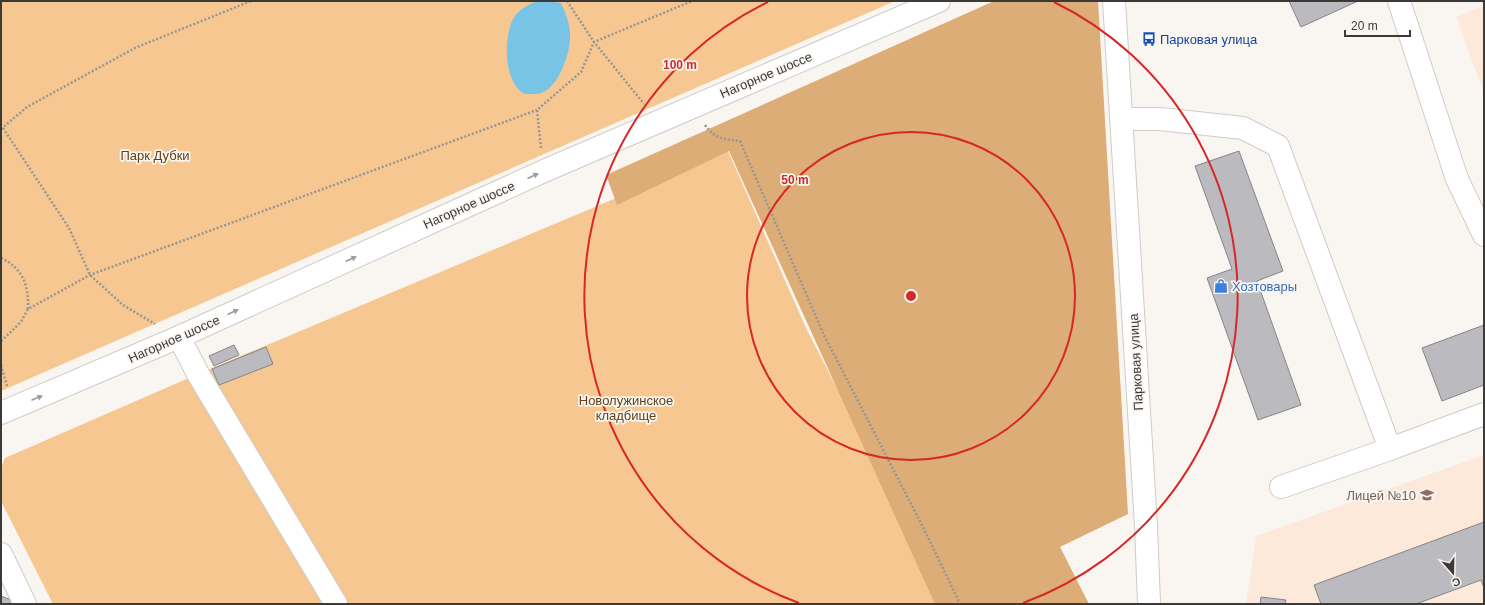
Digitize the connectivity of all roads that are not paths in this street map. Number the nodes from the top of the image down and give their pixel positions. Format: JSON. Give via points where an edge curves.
{"nodes":[{"id":1,"x":939,"y":1,"type":"edge"},
{"id":2,"x":1114,"y":1,"type":"edge"},
{"id":3,"x":1399,"y":1,"type":"edge"},
{"id":4,"x":1122,"y":119,"type":"junction"},
{"id":5,"x":1484,"y":235,"type":"edge"},
{"id":6,"x":179,"y":337,"type":"junction"},
{"id":7,"x":1,"y":413,"type":"edge"},
{"id":8,"x":1484,"y":414,"type":"edge"},
{"id":9,"x":1390,"y":449,"type":"junction"},
{"id":10,"x":1281,"y":487,"type":"dead end"},
{"id":11,"x":1,"y":554,"type":"edge"},
{"id":12,"x":25,"y":604,"type":"edge"},
{"id":13,"x":336,"y":604,"type":"edge"},
{"id":14,"x":1149,"y":604,"type":"edge"}],
"edges":[{"from":6,"to":1,"type":"street","name":"Нагорное шоссе","one_way":true,"via":[[544,171]]},
{"from":2,"to":4,"type":"street","name":"Парковая улица"},
{"from":3,"to":5,"type":"street","via":[[1457,179]]},
{"from":4,"to":9,"type":"street","via":[[1160,118],[1243,128],[1278,146]]},
{"from":4,"to":14,"type":"street","name":"Парковая улица"},
{"from":7,"to":6,"type":"street","name":"Нагорное шоссе","one_way":true},
{"from":6,"to":13,"type":"street","via":[[198,374]]},
{"from":8,"to":9,"type":"street"},
{"from":9,"to":10,"type":"street"},
{"from":11,"to":12,"type":"street"}]}
